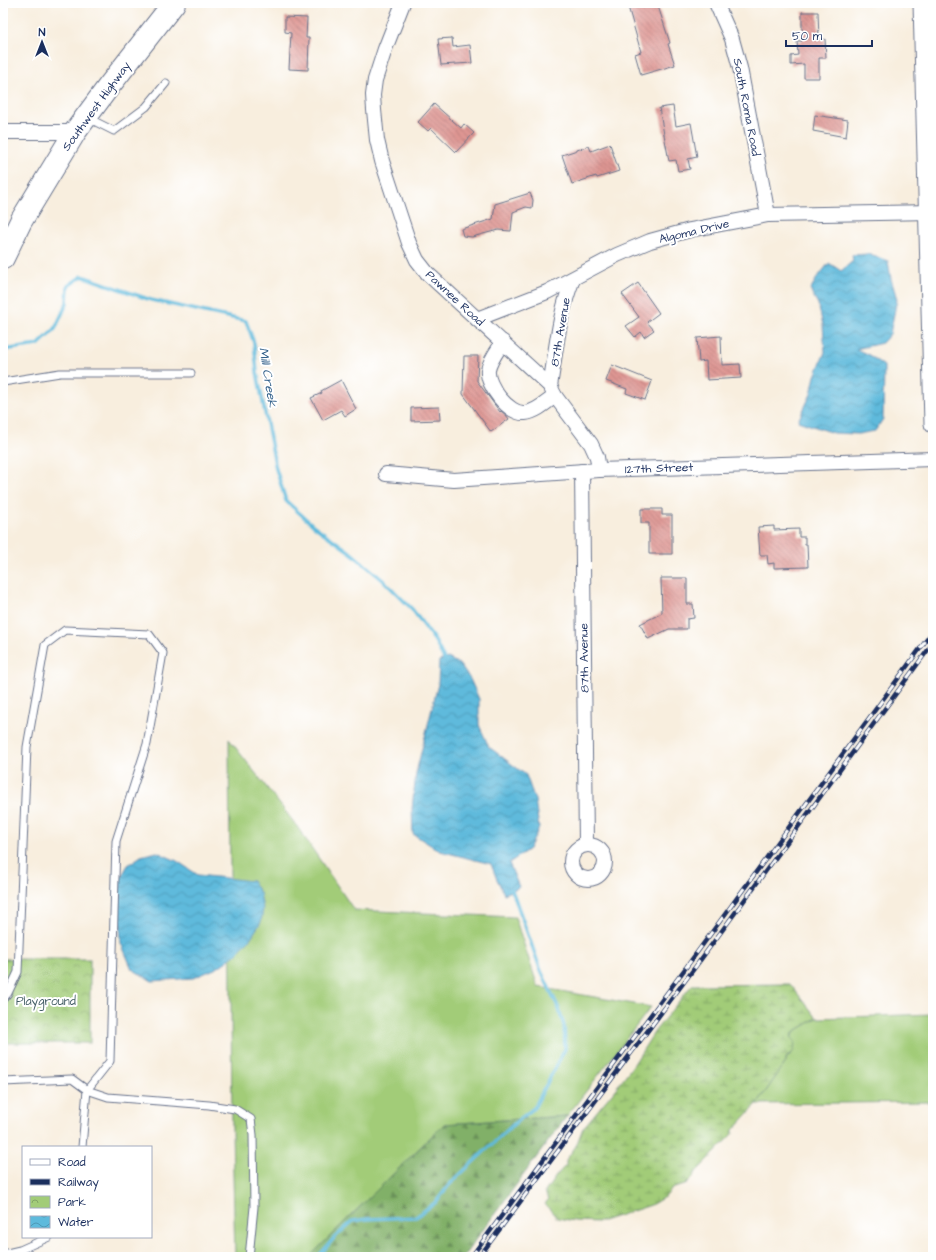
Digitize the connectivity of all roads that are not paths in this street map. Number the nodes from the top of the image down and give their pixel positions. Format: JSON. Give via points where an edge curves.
{"nodes":[{"id":1,"x":174,"y":3,"type":"edge"},
{"id":2,"x":403,"y":3,"type":"edge"},
{"id":3,"x":716,"y":3,"type":"edge"},
{"id":4,"x":922,"y":3,"type":"edge"},
{"id":5,"x":166,"y":83,"type":"dead end"},
{"id":6,"x":80,"y":124,"type":"junction"},
{"id":7,"x":3,"y":132,"type":"edge"},
{"id":8,"x":930,"y":212,"type":"edge"},
{"id":9,"x":768,"y":215,"type":"junction"},
{"id":10,"x":3,"y":258,"type":"edge"},
{"id":11,"x":573,"y":279,"type":"junction"},
{"id":12,"x":477,"y":319,"type":"junction"},
{"id":13,"x":503,"y":342,"type":"junction"},
{"id":14,"x":191,"y":373,"type":"dead end"},
{"id":15,"x":3,"y":382,"type":"edge"},
{"id":16,"x":552,"y":391,"type":"junction"},
{"id":17,"x":933,"y":424,"type":"edge"},
{"id":18,"x":933,"y":459,"type":"edge"},
{"id":19,"x":600,"y":470,"type":"junction"},
{"id":20,"x":582,"y":471,"type":"junction"},
{"id":21,"x":386,"y":474,"type":"dead end"},
{"id":22,"x":586,"y":845,"type":"dead end"},
{"id":23,"x":3,"y":999,"type":"edge"},
{"id":24,"x":3,"y":1082,"type":"edge"},
{"id":25,"x":87,"y":1090,"type":"junction"},
{"id":26,"x":82,"y":1146,"type":"edge"},
{"id":27,"x":47,"y":1238,"type":"edge"},
{"id":28,"x":3,"y":1254,"type":"edge"},
{"id":29,"x":250,"y":1257,"type":"edge"}],
"edges":[{"from":1,"to":6,"type":"main road","name":"Southwest Highway"},
{"from":2,"to":12,"type":"street","name":"Pawnee Road","via":[[385,49],[373,95],[377,140],[409,243],[417,260],[428,274]]},
{"from":3,"to":9,"type":"street","name":"South Roma Road","via":[[732,39],[740,68]]},
{"from":4,"to":8,"type":"street"},
{"from":5,"to":6,"type":"lane","via":[[146,107],[114,131]]},
{"from":6,"to":7,"type":"street"},
{"from":6,"to":10,"type":"main road","name":"Southwest Highway"},
{"from":8,"to":9,"type":"street","name":"Algoma Drive"},
{"from":8,"to":17,"type":"street"},
{"from":9,"to":11,"type":"street","name":"Algoma Drive","via":[[690,230],[650,241],[617,255]]},
{"from":11,"to":12,"type":"street","name":"Algoma Drive"},
{"from":11,"to":16,"type":"street","name":"87th Avenue","via":[[562,314]]},
{"from":12,"to":13,"type":"street","name":"Pawnee Road"},
{"from":13,"to":16,"type":"street","name":"Pawnee Road"},
{"from":13,"to":16,"type":"street","via":[[488,369],[489,379],[500,399],[512,410],[525,413],[539,408]]},
{"from":14,"to":15,"type":"lane","via":[[60,373]]},
{"from":16,"to":19,"type":"street","name":"Pawnee Road","via":[[591,444]]},
{"from":18,"to":19,"type":"street","name":"127th Street"},
{"from":19,"to":20,"type":"street","name":"127th Street"},
{"from":20,"to":21,"type":"street","name":"127th Street","via":[[454,480]]},
{"from":20,"to":22,"type":"street","name":"87th Avenue"},
{"from":23,"to":25,"type":"lane","via":[[18,972],[27,747],[46,645],[65,630],[149,634],[163,653],[147,744],[116,841],[110,1061]]},
{"from":24,"to":25,"type":"lane","via":[[72,1079]]},
{"from":25,"to":26,"type":"lane"},
{"from":25,"to":29,"type":"lane","via":[[108,1097],[235,1109],[251,1119],[254,1207]]},
{"from":27,"to":28,"type":"lane","via":[[20,1250]]}]}
